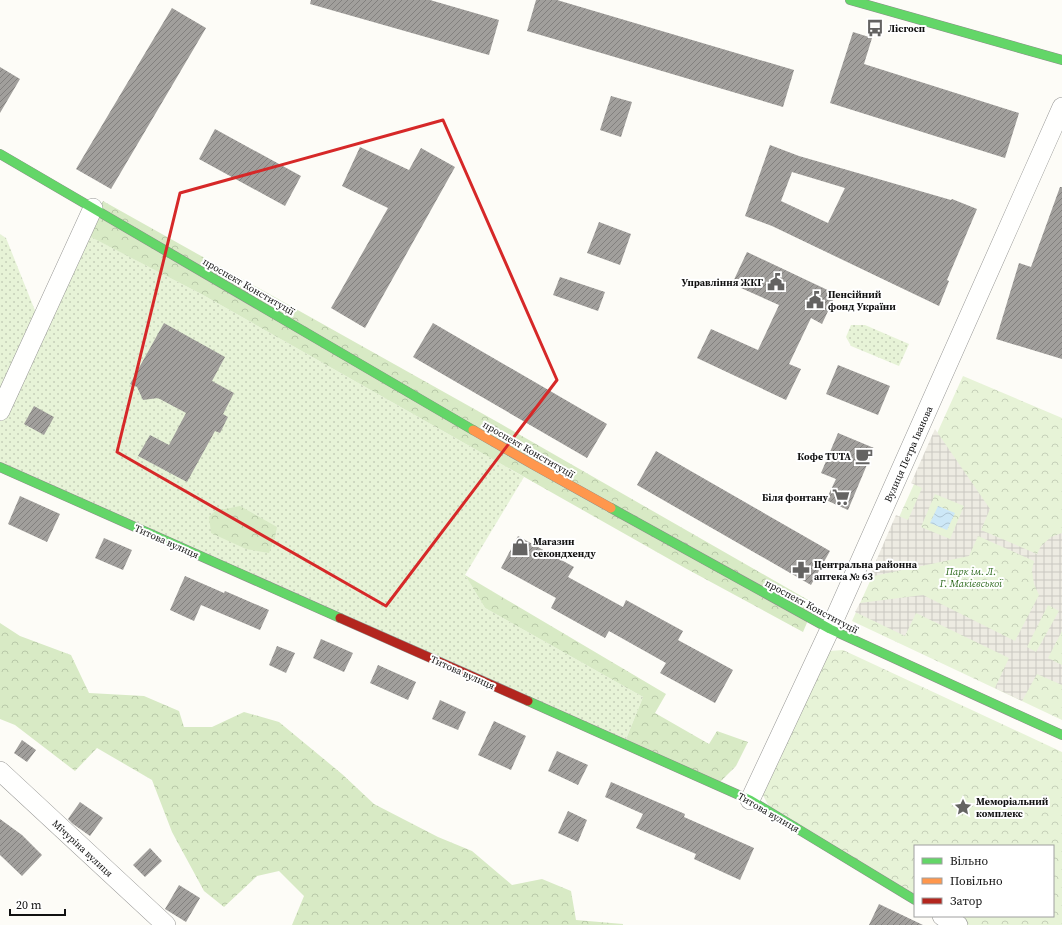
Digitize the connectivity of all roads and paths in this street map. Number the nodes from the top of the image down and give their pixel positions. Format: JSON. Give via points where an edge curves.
{"nodes":[{"id":1,"x":850,"y":0,"type":"edge"},
{"id":2,"x":1061,"y":58,"type":"edge"},
{"id":3,"x":1062,"y":107,"type":"edge"},
{"id":4,"x":0,"y":154,"type":"edge"},
{"id":5,"x":93,"y":208,"type":"junction"},
{"id":6,"x":0,"y":411,"type":"edge"},
{"id":7,"x":0,"y":467,"type":"edge"},
{"id":8,"x":830,"y":629,"type":"junction"},
{"id":9,"x":1062,"y":735,"type":"edge"},
{"id":10,"x":0,"y":771,"type":"edge"},
{"id":11,"x":750,"y":800,"type":"junction"},
{"id":12,"x":914,"y":899,"type":"edge"},
{"id":13,"x":944,"y":917,"type":"edge"},
{"id":14,"x":166,"y":925,"type":"edge"},
{"id":15,"x":958,"y":925,"type":"edge"}],
"edges":[{"from":1,"to":2,"type":"main road"},
{"from":3,"to":8,"type":"street","name":"Вулиця Петра Іванова"},
{"from":4,"to":5,"type":"main road","name":"проспект Конституції"},
{"from":5,"to":6,"type":"street"},
{"from":5,"to":8,"type":"main road","name":"проспект Конституції","via":[[532,464]]},
{"from":7,"to":11,"type":"main road","name":"Титова вулиця"},
{"from":8,"to":9,"type":"main road","name":"проспект Конституції"},
{"from":8,"to":11,"type":"street","name":"Вулиця Петра Іванова"},
{"from":10,"to":14,"type":"street","name":"Мічуріна вулиця"},
{"from":11,"to":12,"type":"main road","name":"Титова вулиця"},
{"from":13,"to":15,"type":"street"}]}
